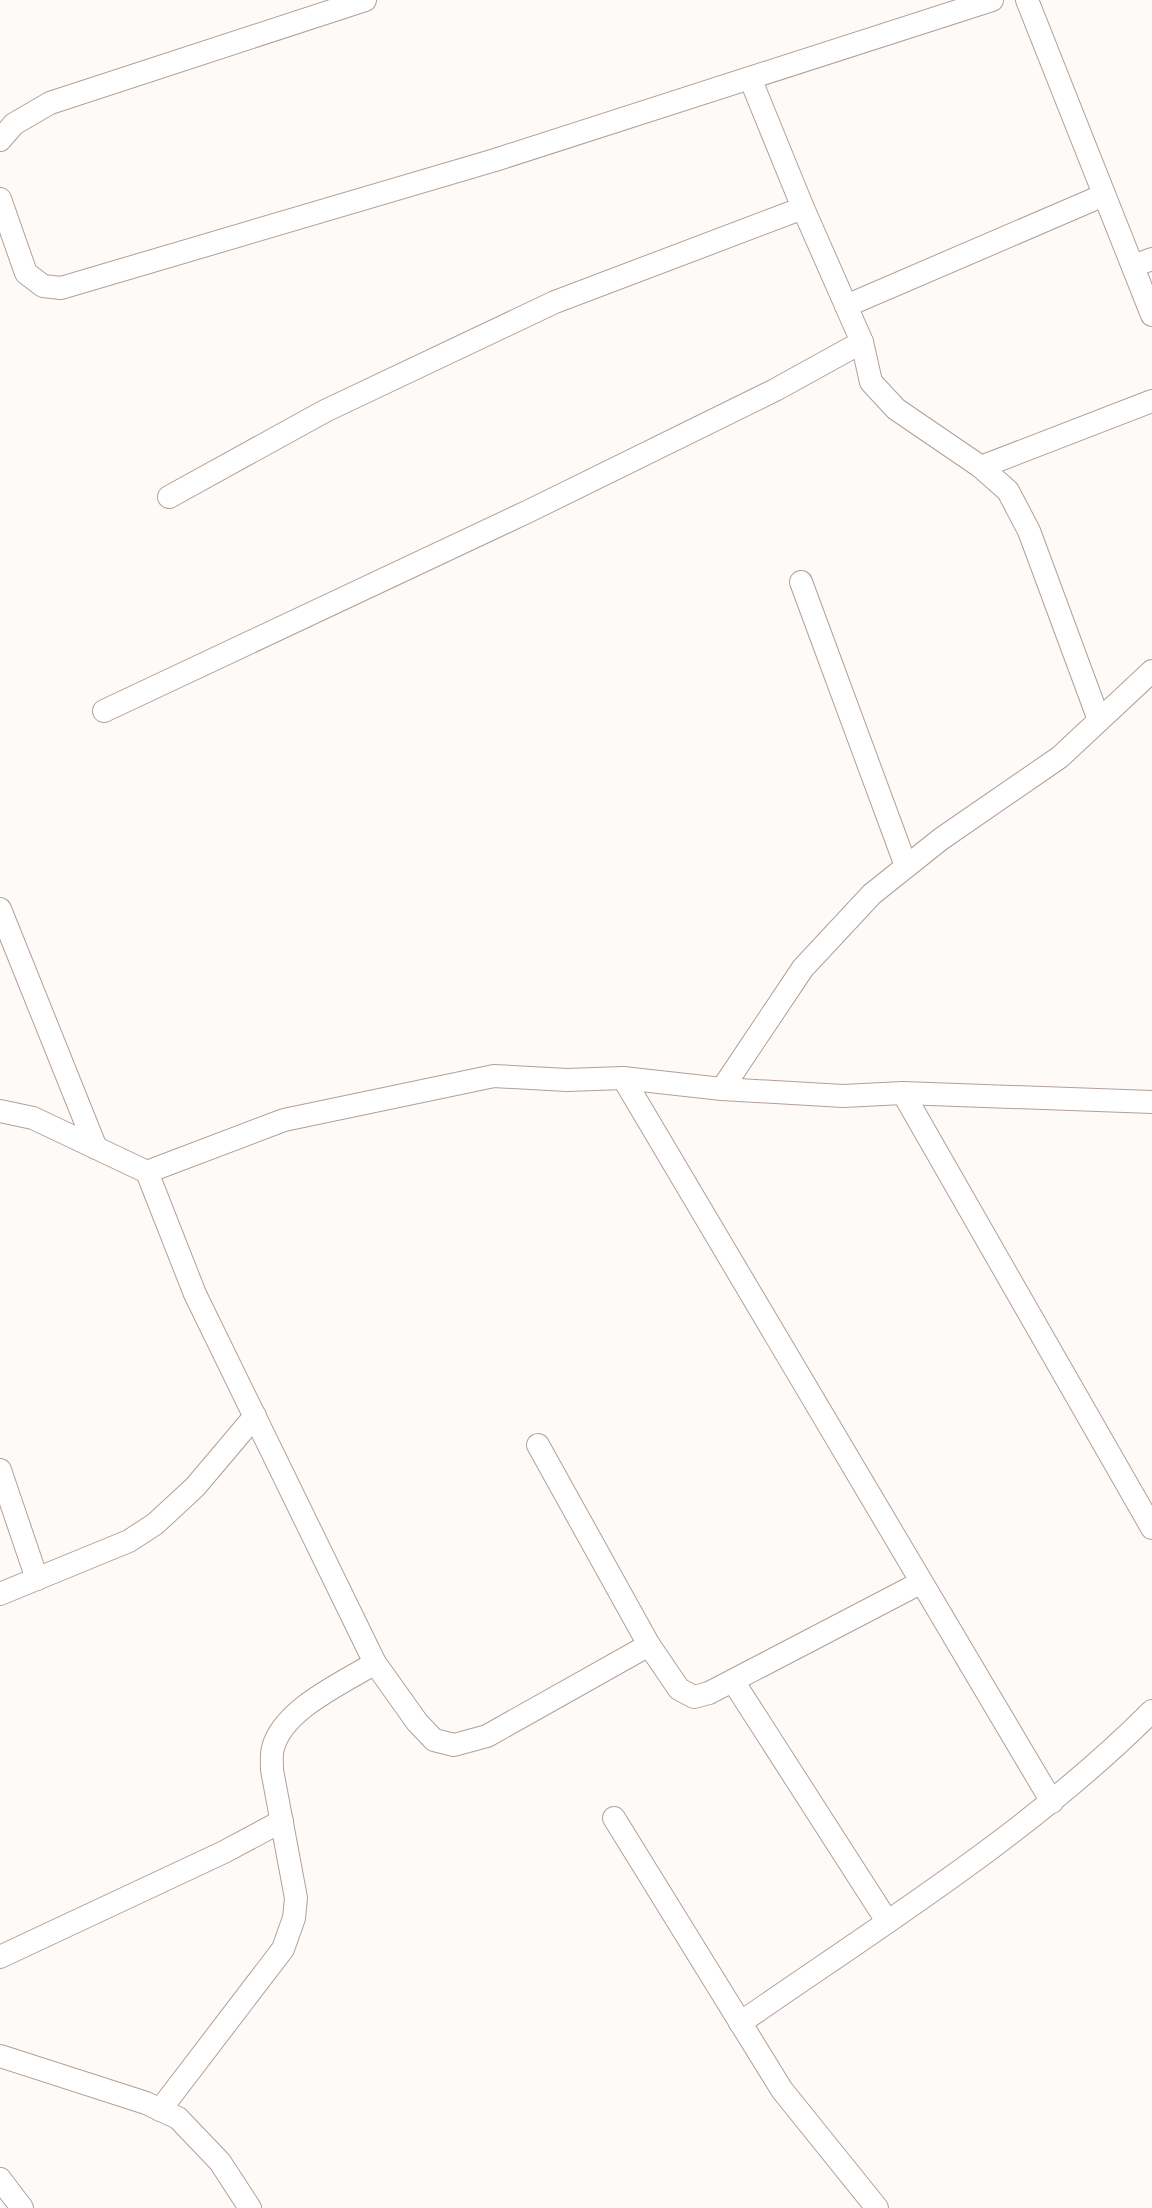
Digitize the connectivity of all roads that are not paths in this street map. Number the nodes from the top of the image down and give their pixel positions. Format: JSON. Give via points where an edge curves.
{"nodes":[{"id":1,"x":365,"y":0,"type":"edge"},
{"id":2,"x":992,"y":0,"type":"edge"},
{"id":3,"x":1027,"y":0,"type":"edge"},
{"id":4,"x":750,"y":78,"type":"junction"},
{"id":5,"x":0,"y":140,"type":"edge"},
{"id":6,"x":1104,"y":195,"type":"junction"},
{"id":7,"x":0,"y":199,"type":"edge"},
{"id":8,"x":803,"y":208,"type":"junction"},
{"id":9,"x":1142,"y":262,"type":"edge"},
{"id":10,"x":846,"y":306,"type":"junction"},
{"id":11,"x":1152,"y":315,"type":"edge"},
{"id":12,"x":862,"y":342,"type":"junction"},
{"id":13,"x":1152,"y":401,"type":"edge"},
{"id":14,"x":981,"y":466,"type":"junction"},
{"id":15,"x":169,"y":497,"type":"dead end"},
{"id":16,"x":801,"y":582,"type":"dead end"},
{"id":17,"x":1152,"y":670,"type":"edge"},
{"id":18,"x":104,"y":711,"type":"dead end"},
{"id":19,"x":1099,"y":720,"type":"junction"},
{"id":20,"x":906,"y":866,"type":"junction"},
{"id":21,"x":0,"y":909,"type":"edge"},
{"id":22,"x":623,"y":1078,"type":"junction"},
{"id":23,"x":722,"y":1089,"type":"junction"},
{"id":24,"x":903,"y":1093,"type":"junction"},
{"id":25,"x":1152,"y":1102,"type":"edge"},
{"id":26,"x":0,"y":1111,"type":"edge"},
{"id":27,"x":96,"y":1148,"type":"junction"},
{"id":28,"x":147,"y":1172,"type":"junction"},
{"id":29,"x":255,"y":1416,"type":"junction"},
{"id":30,"x":538,"y":1445,"type":"dead end"},
{"id":31,"x":0,"y":1470,"type":"edge"},
{"id":32,"x":1152,"y":1528,"type":"edge"},
{"id":33,"x":37,"y":1579,"type":"junction"},
{"id":34,"x":920,"y":1583,"type":"junction"},
{"id":35,"x":0,"y":1594,"type":"edge"},
{"id":36,"x":649,"y":1645,"type":"junction"},
{"id":37,"x":375,"y":1663,"type":"junction"},
{"id":38,"x":733,"y":1680,"type":"junction"},
{"id":39,"x":1152,"y":1711,"type":"edge"},
{"id":40,"x":1052,"y":1802,"type":"junction"},
{"id":41,"x":614,"y":1818,"type":"dead end"},
{"id":42,"x":282,"y":1821,"type":"junction"},
{"id":43,"x":887,"y":1921,"type":"junction"},
{"id":44,"x":0,"y":1957,"type":"edge"},
{"id":45,"x":740,"y":2023,"type":"junction"},
{"id":46,"x":0,"y":2056,"type":"edge"},
{"id":47,"x":160,"y":2110,"type":"junction"},
{"id":48,"x":0,"y":2178,"type":"edge"},
{"id":49,"x":22,"y":2208,"type":"edge"},
{"id":50,"x":250,"y":2208,"type":"edge"},
{"id":51,"x":877,"y":2208,"type":"edge"}],
"edges":[{"from":1,"to":5,"type":"street","via":[[50,103],[14,124]]},
{"from":2,"to":4,"type":"street"},
{"from":3,"to":6,"type":"street"},
{"from":4,"to":7,"type":"street","via":[[495,160],[61,288],[43,286],[26,273]]},
{"from":4,"to":8,"type":"street"},
{"from":6,"to":9,"type":"street"},
{"from":6,"to":10,"type":"street"},
{"from":8,"to":10,"type":"street"},
{"from":8,"to":15,"type":"street","via":[[555,302],[325,411]]},
{"from":9,"to":11,"type":"street"},
{"from":10,"to":12,"type":"street"},
{"from":12,"to":14,"type":"street","via":[[871,382],[896,409]]},
{"from":12,"to":18,"type":"street","via":[[775,390],[536,507]]},
{"from":13,"to":14,"type":"street"},
{"from":14,"to":19,"type":"street","via":[[1008,491],[1029,531]]},
{"from":16,"to":20,"type":"street"},
{"from":17,"to":19,"type":"street"},
{"from":19,"to":20,"type":"street","via":[[1060,757]]},
{"from":20,"to":23,"type":"street","via":[[872,894],[803,968]]},
{"from":21,"to":27,"type":"street"},
{"from":22,"to":23,"type":"street"},
{"from":22,"to":28,"type":"street","via":[[567,1080],[494,1076],[428,1088],[284,1120]]},
{"from":22,"to":34,"type":"street"},
{"from":23,"to":24,"type":"street","via":[[843,1096]]},
{"from":24,"to":25,"type":"street"},
{"from":24,"to":32,"type":"street"},
{"from":26,"to":27,"type":"street","via":[[32,1118]]},
{"from":27,"to":28,"type":"street"},
{"from":28,"to":29,"type":"street","via":[[195,1294]]},
{"from":29,"to":33,"type":"street","via":[[195,1487],[155,1524],[129,1541]]},
{"from":29,"to":37,"type":"street"},
{"from":30,"to":36,"type":"street"},
{"from":31,"to":33,"type":"street"},
{"from":33,"to":35,"type":"street"},
{"from":34,"to":38,"type":"street"},
{"from":34,"to":40,"type":"street"},
{"from":36,"to":37,"type":"street","via":[[487,1736],[454,1745],[434,1740],[417,1722]]},
{"from":36,"to":38,"type":"street","via":[[678,1689],[694,1697],[709,1693]]},
{"from":37,"to":42,"type":"street","via":[[301,1708],[279,1733],[272,1749],[272,1770]]},
{"from":38,"to":43,"type":"street"},
{"from":39,"to":40,"type":"street"},
{"from":40,"to":43,"type":"street"},
{"from":41,"to":45,"type":"street"},
{"from":42,"to":44,"type":"street","via":[[224,1852]]},
{"from":42,"to":47,"type":"street","via":[[296,1898],[294,1918],[283,1949]]},
{"from":43,"to":45,"type":"street"},
{"from":45,"to":51,"type":"street","via":[[782,2090]]},
{"from":46,"to":47,"type":"street"},
{"from":47,"to":50,"type":"street","via":[[178,2118],[220,2162]]},
{"from":48,"to":49,"type":"street"}]}
